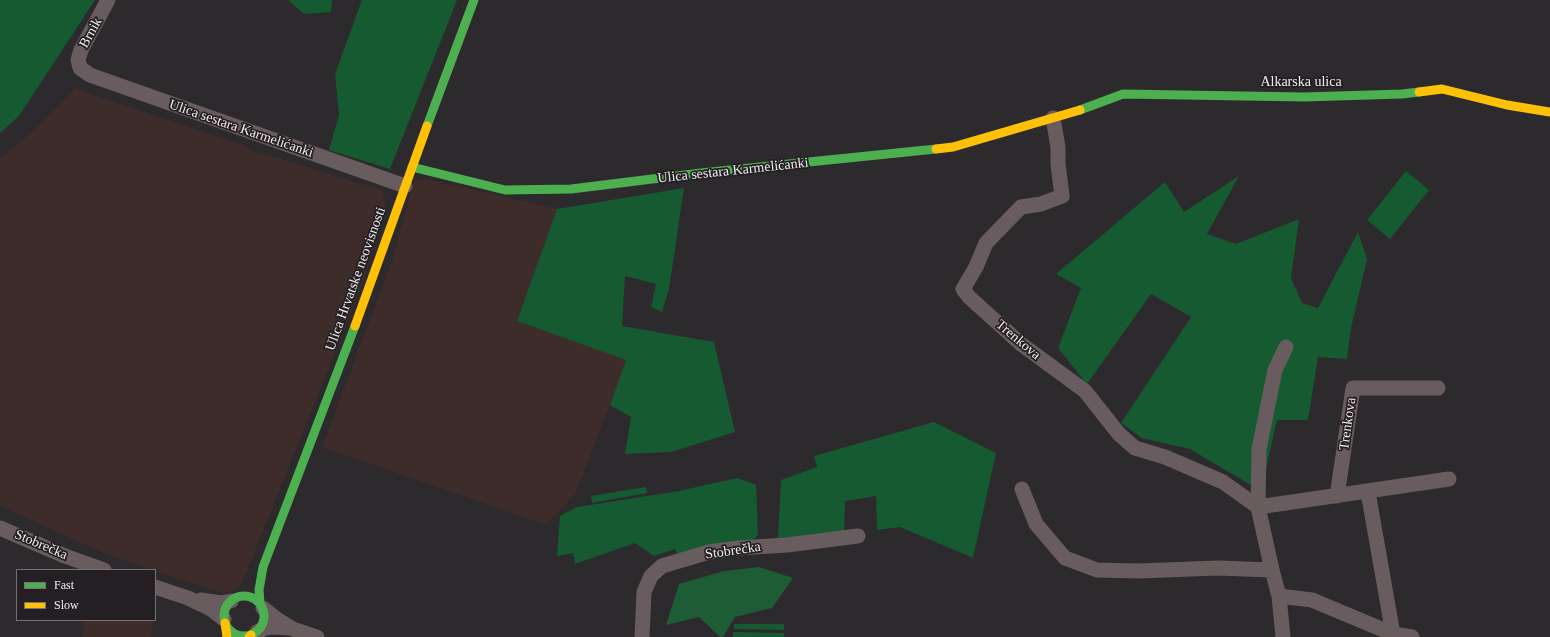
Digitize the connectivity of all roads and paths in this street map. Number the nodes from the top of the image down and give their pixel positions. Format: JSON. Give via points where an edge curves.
{"nodes":[{"id":1,"x":108,"y":0,"type":"edge"},
{"id":2,"x":474,"y":0,"type":"edge"},
{"id":3,"x":80,"y":68,"type":"joint"},
{"id":4,"x":1550,"y":112,"type":"edge"},
{"id":5,"x":1053,"y":118,"type":"junction"},
{"id":6,"x":412,"y":166,"type":"junction"},
{"id":7,"x":405,"y":186,"type":"junction"},
{"id":8,"x":1286,"y":348,"type":"dead end"},
{"id":9,"x":1438,"y":388,"type":"dead end"},
{"id":10,"x":1449,"y":479,"type":"dead end"},
{"id":11,"x":1022,"y":489,"type":"dead end"},
{"id":12,"x":1368,"y":492,"type":"junction"},
{"id":13,"x":1337,"y":496,"type":"junction"},
{"id":14,"x":1258,"y":507,"type":"junction"},
{"id":15,"x":0,"y":528,"type":"edge"},
{"id":16,"x":858,"y":536,"type":"dead end"},
{"id":17,"x":263,"y":567,"type":"junction"},
{"id":18,"x":101,"y":569,"type":"edge"},
{"id":19,"x":1272,"y":570,"type":"junction"},
{"id":20,"x":156,"y":587,"type":"edge"},
{"id":21,"x":1279,"y":596,"type":"junction"},
{"id":22,"x":188,"y":598,"type":"junction"},
{"id":23,"x":233,"y":599,"type":"junction"},
{"id":24,"x":261,"y":605,"type":"junction"},
{"id":25,"x":225,"y":621,"type":"junction"},
{"id":26,"x":294,"y":629,"type":"junction"},
{"id":27,"x":252,"y":634,"type":"edge"},
{"id":28,"x":1393,"y":634,"type":"junction"},
{"id":29,"x":227,"y":637,"type":"edge"},
{"id":30,"x":317,"y":637,"type":"edge"},
{"id":31,"x":642,"y":637,"type":"edge"},
{"id":32,"x":1279,"y":637,"type":"edge"},
{"id":33,"x":1412,"y":637,"type":"edge"}],
"edges":[{"from":1,"to":3,"type":"street","name":"Brnik","via":[[81,50],[78,60]]},
{"from":2,"to":6,"type":"main road","name":"Ulica Hrvatske neovisnosti"},
{"from":3,"to":7,"type":"street","name":"Ulica sestara Karmelićanki","via":[[90,75]]},
{"from":4,"to":5,"type":"main road","name":"Alkarska ulica","via":[[1507,105],[1442,89],[1402,94],[1304,97],[1122,94]]},
{"from":5,"to":6,"type":"main road","name":"Ulica sestara Karmelićanki","via":[[953,147],[570,189],[505,190]]},
{"from":5,"to":14,"type":"street","name":"Trenkova","via":[[1062,196],[1041,204],[1021,207],[986,243],[963,289],[968,297],[1021,344],[1085,391],[1119,434],[1135,448],[1165,457],[1222,482]]},
{"from":6,"to":7,"type":"main road","name":"Ulica Hrvatske neovisnosti"},
{"from":7,"to":17,"type":"main road","name":"Ulica Hrvatske neovisnosti","via":[[342,361]]},
{"from":8,"to":14,"type":"street","via":[[1275,370],[1259,449]]},
{"from":9,"to":13,"type":"street","name":"Trenkova","via":[[1353,388]]},
{"from":10,"to":12,"type":"street"},
{"from":11,"to":19,"type":"street","via":[[1036,524],[1064,558],[1097,570]]},
{"from":12,"to":13,"type":"street"},
{"from":12,"to":28,"type":"street"},
{"from":13,"to":14,"type":"street"},
{"from":14,"to":19,"type":"street"},
{"from":15,"to":18,"type":"street","name":"Stobrečka"},
{"from":16,"to":31,"type":"street","name":"Stobrečka","via":[[709,552],[662,566],[651,576],[644,592]]},
{"from":17,"to":23,"type":"main road","name":"Ulica Hrvatske neovisnosti","via":[[250,586]]},
{"from":17,"to":24,"type":"main road","name":"Ulica Hrvatske neovisnosti","via":[[259,590]]},
{"from":19,"to":21,"type":"street"},
{"from":20,"to":22,"type":"street"},
{"from":21,"to":28,"type":"street","via":[[1312,600]]},
{"from":21,"to":32,"type":"street"},
{"from":22,"to":23,"type":"street","via":[[221,603]]},
{"from":22,"to":25,"type":"street","via":[[211,609]]},
{"from":23,"to":24,"type":"main road","via":[[249,596]]},
{"from":23,"to":25,"type":"main road","via":[[226,606]]},
{"from":24,"to":26,"type":"street","via":[[278,620]]},
{"from":24,"to":27,"type":"main road","via":[[264,620],[261,627]]},
{"from":25,"to":27,"type":"main road","via":[[233,633]]},
{"from":25,"to":29,"type":"main road"},
{"from":26,"to":27,"type":"street","via":[[273,627]]},
{"from":26,"to":30,"type":"street"},
{"from":28,"to":33,"type":"street"}]}
